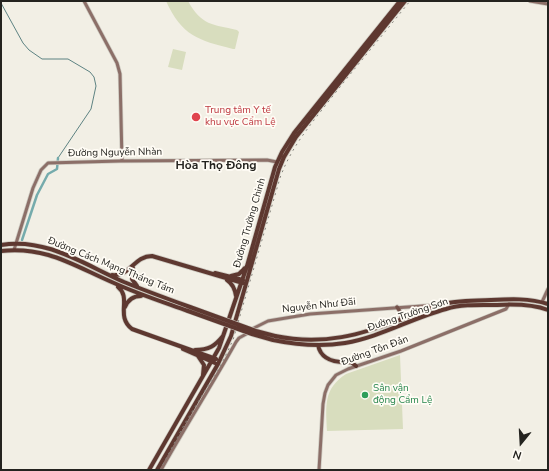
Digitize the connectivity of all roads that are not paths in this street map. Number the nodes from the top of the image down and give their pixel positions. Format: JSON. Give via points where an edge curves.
{"nodes":[{"id":1,"x":84,"y":1,"type":"edge"},
{"id":2,"x":400,"y":1,"type":"edge"},
{"id":3,"x":405,"y":1,"type":"edge"},
{"id":4,"x":530,"y":1,"type":"edge"},
{"id":5,"x":548,"y":4,"type":"edge"},
{"id":6,"x":122,"y":161,"type":"junction"},
{"id":7,"x":277,"y":162,"type":"junction"},
{"id":8,"x":15,"y":244,"type":"junction"},
{"id":9,"x":1,"y":246,"type":"edge"},
{"id":10,"x":14,"y":250,"type":"junction"},
{"id":11,"x":1,"y":251,"type":"edge"},
{"id":12,"x":135,"y":264,"type":"junction"},
{"id":13,"x":247,"y":266,"type":"junction"},
{"id":14,"x":209,"y":272,"type":"junction"},
{"id":15,"x":106,"y":274,"type":"junction"},
{"id":16,"x":229,"y":276,"type":"junction"},
{"id":17,"x":223,"y":278,"type":"junction"},
{"id":18,"x":242,"y":281,"type":"junction"},
{"id":19,"x":113,"y":283,"type":"junction"},
{"id":20,"x":247,"y":283,"type":"junction"},
{"id":21,"x":142,"y":289,"type":"junction"},
{"id":22,"x":548,"y":289,"type":"edge"},
{"id":23,"x":146,"y":296,"type":"junction"},
{"id":24,"x":237,"y":297,"type":"junction"},
{"id":25,"x":542,"y":302,"type":"junction"},
{"id":26,"x":509,"y":304,"type":"junction"},
{"id":27,"x":548,"y":304,"type":"edge"},
{"id":28,"x":437,"y":305,"type":"junction"},
{"id":29,"x":397,"y":307,"type":"junction"},
{"id":30,"x":189,"y":309,"type":"junction"},
{"id":31,"x":548,"y":310,"type":"edge"},
{"id":32,"x":123,"y":311,"type":"junction"},
{"id":33,"x":401,"y":320,"type":"junction"},
{"id":34,"x":225,"y":334,"type":"junction"},
{"id":35,"x":318,"y":345,"type":"junction"},
{"id":36,"x":175,"y":346,"type":"junction"},
{"id":37,"x":193,"y":350,"type":"junction"},
{"id":38,"x":197,"y":356,"type":"junction"},
{"id":39,"x":213,"y":360,"type":"junction"},
{"id":40,"x":219,"y":362,"type":"junction"},
{"id":41,"x":356,"y":366,"type":"junction"},
{"id":42,"x":200,"y":383,"type":"junction"},
{"id":43,"x":149,"y":470,"type":"edge"},
{"id":44,"x":157,"y":470,"type":"edge"},
{"id":45,"x":161,"y":470,"type":"edge"},
{"id":46,"x":319,"y":470,"type":"edge"}],
"edges":[{"from":1,"to":6,"type":"street","via":[[117,63],[120,74]]},
{"from":2,"to":7,"type":"highway","name":"Đường Trường Chinh","via":[[294,133]]},
{"from":3,"to":20,"type":"highway","name":"Đường Trường Chinh","via":[[296,137],[284,157]]},
{"from":4,"to":5,"type":"street"},
{"from":6,"to":7,"type":"street","name":"Đường Nguyễn Nhàn"},
{"from":6,"to":8,"type":"street","name":"Đường Nguyễn Nhàn","via":[[55,162],[45,165],[38,174]]},
{"from":7,"to":13,"type":"highway","name":"Đường Trường Chinh"},
{"from":8,"to":9,"type":"highway","name":"Đường Cách Mạng Tháng Tám"},
{"from":8,"to":10,"type":"street","name":"Đường Nguyễn Nhàn"},
{"from":8,"to":15,"type":"highway","name":"Đường Cách Mạng Tháng Tám","via":[[51,248]]},
{"from":10,"to":11,"type":"highway","name":"Đường Cách Mạng Tháng Tám"},
{"from":10,"to":19,"type":"highway","name":"Đường Cách Mạng Tháng Tám","via":[[54,256]]},
{"from":12,"to":14,"type":"highway","via":[[144,257],[155,257]]},
{"from":12,"to":15,"type":"highway","via":[[120,275]]},
{"from":12,"to":21,"type":"highway","via":[[132,279]]},
{"from":13,"to":16,"type":"highway","via":[[239,274]]},
{"from":13,"to":18,"type":"highway","name":"Đường Trường Chinh"},
{"from":14,"to":16,"type":"highway"},
{"from":14,"to":17,"type":"highway"},
{"from":15,"to":21,"type":"highway","name":"Đường Cách Mạng Tháng Tám"},
{"from":16,"to":18,"type":"highway"},
{"from":17,"to":18,"type":"highway"},
{"from":17,"to":24,"type":"highway","via":[[232,285]]},
{"from":18,"to":20,"type":"highway"},
{"from":18,"to":24,"type":"highway","name":"Đường Trường Chinh"},
{"from":19,"to":23,"type":"highway","name":"Đường Cách Mạng Tháng Tám"},
{"from":19,"to":32,"type":"highway","via":[[123,292]]},
{"from":20,"to":40,"type":"highway","name":"Đường Trường Chinh","via":[[231,336]]},
{"from":21,"to":30,"type":"highway","name":"Đường Cách Mạng Tháng Tám"},
{"from":22,"to":25,"type":"street"},
{"from":23,"to":30,"type":"highway","name":"Đường Cách Mạng Tháng Tám"},
{"from":23,"to":32,"type":"highway","via":[[133,297]]},
{"from":24,"to":34,"type":"highway","name":"Đường Trường Chinh"},
{"from":25,"to":27,"type":"highway","name":"Đường Trường Sơn"},
{"from":25,"to":28,"type":"highway","name":"Đường Trường Sơn","via":[[503,299]]},
{"from":26,"to":31,"type":"highway","name":"Đường Trường Sơn"},
{"from":26,"to":35,"type":"highway","name":"Đường Trường Sơn","via":[[449,308],[359,340]]},
{"from":26,"to":41,"type":"street","name":"Đường Tôn Đản","via":[[506,309]]},
{"from":28,"to":29,"type":"street","name":"Nguyễn Như Đãi"},
{"from":28,"to":33,"type":"highway","name":"Đường Trường Sơn"},
{"from":29,"to":33,"type":"main road","via":[[402,313]]},
{"from":29,"to":45,"type":"street","name":"Nguyễn Như Đãi","via":[[320,312],[268,321],[239,338]]},
{"from":30,"to":33,"type":"highway","name":"Đường Trường Sơn","bridge":true,"via":[[275,336],[308,340],[345,338]]},
{"from":30,"to":35,"type":"highway","name":"Đường Trường Sơn","bridge":true,"via":[[273,340]]},
{"from":32,"to":36,"type":"highway","via":[[125,322],[132,329]]},
{"from":34,"to":37,"type":"highway","via":[[213,348],[204,351]]},
{"from":34,"to":39,"type":"highway","name":"Đường Trường Chinh"},
{"from":35,"to":41,"type":"highway","via":[[328,359],[340,363],[351,362]]},
{"from":36,"to":37,"type":"highway"},
{"from":36,"to":38,"type":"highway"},
{"from":37,"to":39,"type":"highway"},
{"from":38,"to":39,"type":"highway"},
{"from":38,"to":42,"type":"highway","via":[[204,367]]},
{"from":39,"to":40,"type":"highway"},
{"from":39,"to":42,"type":"highway","name":"Đường Trường Chinh"},
{"from":40,"to":44,"type":"highway","name":"Đường Trường Chinh"},
{"from":41,"to":46,"type":"street","name":"Đường Tôn Đản","via":[[336,375],[325,393]]},
{"from":42,"to":43,"type":"highway","name":"Đường Trường Chinh"}]}
